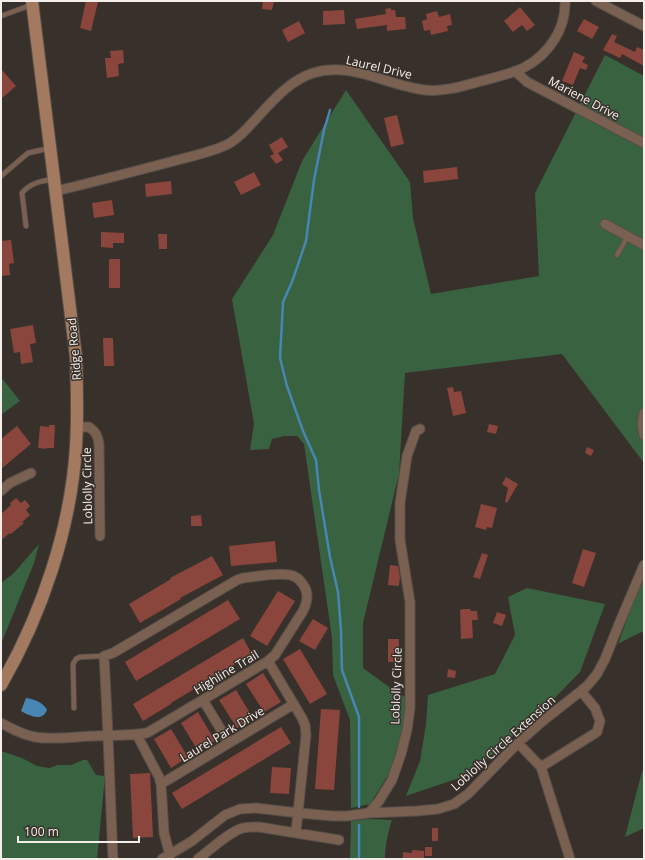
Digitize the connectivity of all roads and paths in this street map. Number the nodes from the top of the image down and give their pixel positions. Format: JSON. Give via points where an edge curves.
{"nodes":[{"id":1,"x":565,"y":1,"type":"edge"},
{"id":2,"x":596,"y":1,"type":"edge"},
{"id":3,"x":34,"y":2,"type":"edge"},
{"id":4,"x":1,"y":16,"type":"edge"},
{"id":5,"x":644,"y":26,"type":"edge"},
{"id":6,"x":515,"y":71,"type":"junction"},
{"id":7,"x":644,"y":143,"type":"edge"},
{"id":8,"x":50,"y":148,"type":"junction"},
{"id":9,"x":1,"y":176,"type":"edge"},
{"id":10,"x":54,"y":179,"type":"junction"},
{"id":11,"x":56,"y":191,"type":"junction"},
{"id":12,"x":605,"y":224,"type":"dead end"},
{"id":13,"x":26,"y":226,"type":"dead end"},
{"id":14,"x":628,"y":236,"type":"junction"},
{"id":15,"x":644,"y":245,"type":"edge"},
{"id":16,"x":617,"y":256,"type":"dead end"},
{"id":17,"x":644,"y":413,"type":"edge"},
{"id":18,"x":77,"y":428,"type":"junction"},
{"id":19,"x":420,"y":429,"type":"dead end"},
{"id":20,"x":644,"y":435,"type":"edge"},
{"id":21,"x":31,"y":473,"type":"dead end"},
{"id":22,"x":1,"y":491,"type":"edge"},
{"id":23,"x":100,"y":536,"type":"dead end"},
{"id":24,"x":644,"y":565,"type":"edge"},
{"id":25,"x":104,"y":656,"type":"junction"},
{"id":26,"x":268,"y":661,"type":"junction"},
{"id":27,"x":1,"y":685,"type":"edge"},
{"id":28,"x":581,"y":691,"type":"junction"},
{"id":29,"x":203,"y":700,"type":"junction"},
{"id":30,"x":294,"y":704,"type":"junction"},
{"id":31,"x":74,"y":708,"type":"dead end"},
{"id":32,"x":1,"y":723,"type":"edge"},
{"id":33,"x":108,"y":735,"type":"junction"},
{"id":34,"x":137,"y":735,"type":"junction"},
{"id":35,"x":229,"y":743,"type":"junction"},
{"id":36,"x":518,"y":743,"type":"junction"},
{"id":37,"x":542,"y":767,"type":"junction"},
{"id":38,"x":161,"y":784,"type":"junction"},
{"id":39,"x":299,"y":813,"type":"junction"},
{"id":40,"x":369,"y":813,"type":"junction"},
{"id":41,"x":296,"y":832,"type":"junction"},
{"id":42,"x":339,"y":840,"type":"dead end"},
{"id":43,"x":166,"y":857,"type":"edge"},
{"id":44,"x":113,"y":859,"type":"edge"},
{"id":45,"x":198,"y":859,"type":"edge"},
{"id":46,"x":570,"y":859,"type":"edge"}],
"edges":[{"from":1,"to":6,"type":"street","name":"Laurel Drive","via":[[563,22],[550,46],[536,60]]},
{"from":2,"to":5,"type":"street"},
{"from":3,"to":4,"type":"lane"},
{"from":3,"to":8,"type":"street","name":"Ridge Road"},
{"from":6,"to":7,"type":"street","name":"Mariene Drive","via":[[528,82]]},
{"from":6,"to":11,"type":"street","name":"Laurel Drive","via":[[457,88],[434,90],[415,88],[350,71],[312,73],[296,81],[243,133],[225,145],[178,160]]},
{"from":8,"to":9,"type":"lane","via":[[28,153]]},
{"from":8,"to":10,"type":"street","name":"Ridge Road"},
{"from":10,"to":11,"type":"street","name":"Ridge Road"},
{"from":10,"to":13,"type":"lane","via":[[40,181],[22,193]]},
{"from":11,"to":18,"type":"street","name":"Ridge Road","via":[[76,358]]},
{"from":12,"to":14,"type":"street"},
{"from":14,"to":15,"type":"street"},
{"from":14,"to":16,"type":"lane"},
{"from":17,"to":20,"type":"street"},
{"from":18,"to":23,"type":"street","name":"Loblolly Circle","via":[[89,427],[98,437]]},
{"from":18,"to":27,"type":"street","name":"Ridge Road","via":[[70,496],[60,542],[39,606],[18,655]]},
{"from":19,"to":40,"type":"street","name":"Loblolly Circle","via":[[416,431],[407,456],[400,503],[400,540],[410,602],[410,708],[402,754],[392,780]]},
{"from":21,"to":22,"type":"street","via":[[10,483]]},
{"from":24,"to":28,"type":"street","name":"Loblolly Circle Extension","via":[[605,659],[597,674]]},
{"from":25,"to":26,"type":"street","name":"Highline Trail","via":[[113,654],[237,580],[290,575],[296,577],[306,589],[306,605],[275,655]]},
{"from":25,"to":31,"type":"lane","via":[[80,657],[73,664]]},
{"from":25,"to":33,"type":"street"},
{"from":26,"to":29,"type":"street","name":"Highline Trail"},
{"from":26,"to":30,"type":"street"},
{"from":28,"to":36,"type":"street","name":"Loblolly Circle Extension"},
{"from":28,"to":37,"type":"street","via":[[595,708],[600,721],[597,732]]},
{"from":29,"to":34,"type":"street","name":"Highline Trail","via":[[147,733]]},
{"from":29,"to":35,"type":"street"},
{"from":30,"to":35,"type":"street","name":"Laurel Park Drive"},
{"from":30,"to":39,"type":"street","via":[[305,725],[306,735]]},
{"from":32,"to":33,"type":"street","name":"Highline Trail","via":[[36,737]]},
{"from":33,"to":34,"type":"street","name":"Highline Trail"},
{"from":33,"to":44,"type":"street"},
{"from":34,"to":38,"type":"street"},
{"from":35,"to":38,"type":"street","name":"Laurel Park Drive"},
{"from":36,"to":37,"type":"street"},
{"from":36,"to":40,"type":"street","name":"Loblolly Circle Extension","via":[[468,794],[454,804],[431,810]]},
{"from":37,"to":46,"type":"street"},
{"from":38,"to":43,"type":"street"},
{"from":39,"to":40,"type":"street","via":[[332,816]]},
{"from":39,"to":41,"type":"street"},
{"from":39,"to":43,"type":"street","via":[[256,808],[240,809],[225,815],[192,841]]},
{"from":41,"to":42,"type":"street"},
{"from":41,"to":45,"type":"street","via":[[259,827],[241,828]]}]}
